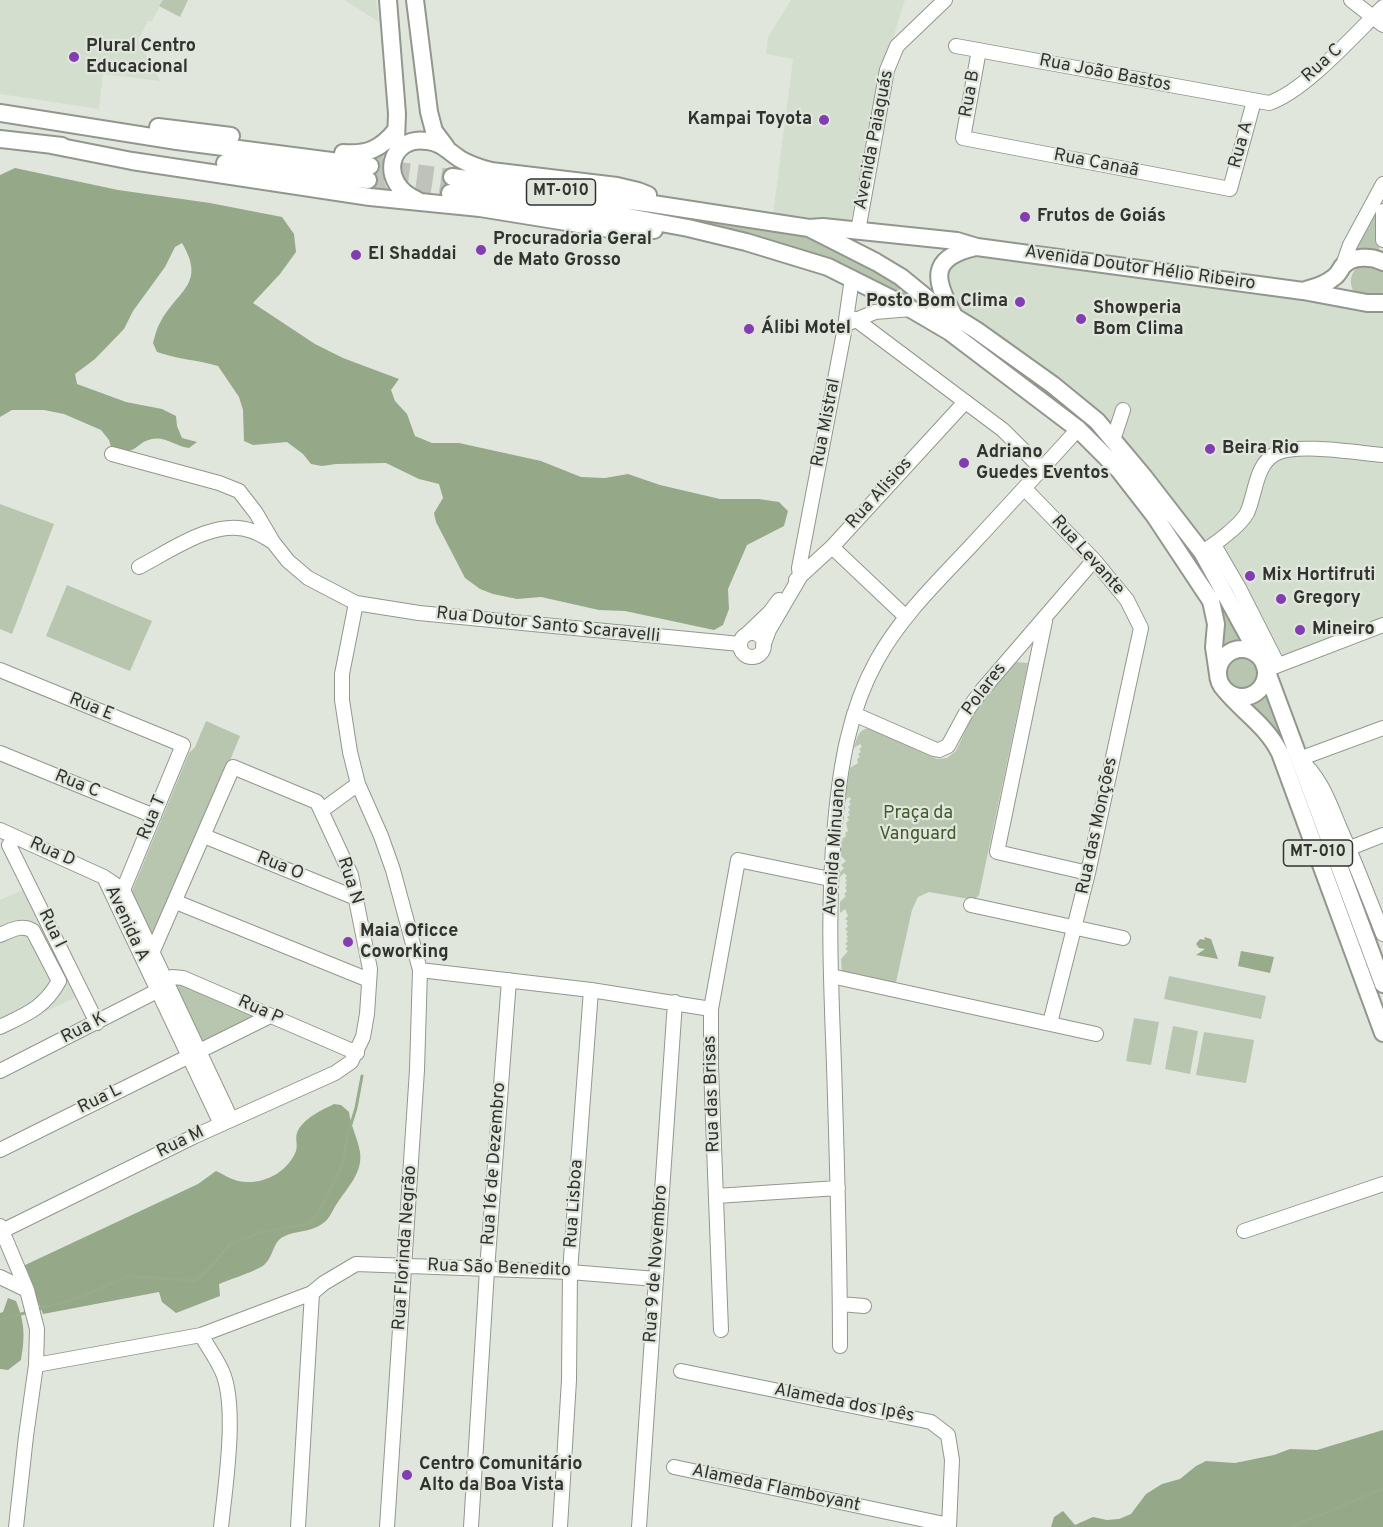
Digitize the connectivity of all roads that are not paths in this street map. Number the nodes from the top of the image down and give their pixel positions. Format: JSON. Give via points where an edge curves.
{"nodes":[{"id":1,"x":388,"y":0,"type":"edge"},
{"id":2,"x":415,"y":0,"type":"edge"},
{"id":3,"x":945,"y":0,"type":"edge"},
{"id":4,"x":1352,"y":0,"type":"edge"},
{"id":5,"x":1383,"y":7,"type":"edge"},
{"id":6,"x":1378,"y":21,"type":"edge"},
{"id":7,"x":956,"y":46,"type":"dead end"},
{"id":8,"x":979,"y":50,"type":"junction"},
{"id":9,"x":1254,"y":101,"type":"junction"},
{"id":10,"x":0,"y":113,"type":"edge"},
{"id":11,"x":397,"y":122,"type":"junction"},
{"id":12,"x":89,"y":127,"type":"junction"},
{"id":13,"x":438,"y":136,"type":"junction"},
{"id":14,"x":963,"y":138,"type":"joint"},
{"id":15,"x":0,"y":139,"type":"edge"},
{"id":16,"x":51,"y":145,"type":"junction"},
{"id":17,"x":178,"y":149,"type":"junction"},
{"id":18,"x":393,"y":160,"type":"junction"},
{"id":19,"x":369,"y":173,"type":"tunnel mouth"},
{"id":20,"x":1383,"y":184,"type":"edge"},
{"id":21,"x":1230,"y":189,"type":"joint"},
{"id":22,"x":448,"y":192,"type":"junction"},
{"id":23,"x":424,"y":203,"type":"junction"},
{"id":24,"x":670,"y":206,"type":"junction"},
{"id":25,"x":1383,"y":211,"type":"edge"},
{"id":26,"x":809,"y":228,"type":"junction"},
{"id":27,"x":864,"y":231,"type":"junction"},
{"id":28,"x":1383,"y":240,"type":"edge"},
{"id":29,"x":977,"y":247,"type":"junction"},
{"id":30,"x":1383,"y":262,"type":"edge"},
{"id":31,"x":1340,"y":271,"type":"junction"},
{"id":32,"x":852,"y":278,"type":"junction"},
{"id":33,"x":1303,"y":291,"type":"junction"},
{"id":34,"x":1348,"y":299,"type":"junction"},
{"id":35,"x":1382,"y":302,"type":"edge"},
{"id":36,"x":912,"y":309,"type":"junction"},
{"id":37,"x":954,"y":317,"type":"junction"},
{"id":38,"x":850,"y":323,"type":"junction"},
{"id":39,"x":965,"y":402,"type":"junction"},
{"id":40,"x":1123,"y":410,"type":"dead end"},
{"id":41,"x":1078,"y":429,"type":"junction"},
{"id":42,"x":1113,"y":440,"type":"junction"},
{"id":43,"x":112,"y":454,"type":"dead end"},
{"id":44,"x":1383,"y":455,"type":"edge"},
{"id":45,"x":1042,"y":469,"type":"junction"},
{"id":46,"x":1025,"y":489,"type":"junction"},
{"id":47,"x":273,"y":542,"type":"junction"},
{"id":48,"x":832,"y":547,"type":"junction"},
{"id":49,"x":1208,"y":549,"type":"junction"},
{"id":50,"x":1094,"y":560,"type":"junction"},
{"id":51,"x":139,"y":567,"type":"dead end"},
{"id":52,"x":797,"y":576,"type":"junction"},
{"id":53,"x":356,"y":603,"type":"junction"},
{"id":54,"x":905,"y":616,"type":"junction"},
{"id":55,"x":1045,"y":619,"type":"junction"},
{"id":56,"x":1383,"y":626,"type":"edge"},
{"id":57,"x":1141,"y":628,"type":"joint"},
{"id":58,"x":743,"y":639,"type":"junction"},
{"id":59,"x":764,"y":646,"type":"junction"},
{"id":60,"x":1267,"y":663,"type":"junction"},
{"id":61,"x":0,"y":670,"type":"edge"},
{"id":62,"x":1218,"y":674,"type":"junction"},
{"id":63,"x":1225,"y":690,"type":"junction"},
{"id":64,"x":854,"y":714,"type":"junction"},
{"id":65,"x":1383,"y":728,"type":"edge"},
{"id":66,"x":183,"y":745,"type":"joint"},
{"id":67,"x":0,"y":753,"type":"edge"},
{"id":68,"x":1299,"y":759,"type":"junction"},
{"id":69,"x":358,"y":784,"type":"junction"},
{"id":70,"x":321,"y":811,"type":"junction"},
{"id":71,"x":154,"y":816,"type":"junction"},
{"id":72,"x":0,"y":831,"type":"edge"},
{"id":73,"x":1383,"y":835,"type":"edge"},
{"id":74,"x":204,"y":836,"type":"junction"},
{"id":75,"x":10,"y":845,"type":"edge"},
{"id":76,"x":1350,"y":848,"type":"junction"},
{"id":77,"x":1088,"y":873,"type":"junction"},
{"id":78,"x":104,"y":877,"type":"junction"},
{"id":79,"x":830,"y":879,"type":"junction"},
{"id":80,"x":123,"y":890,"type":"junction"},
{"id":81,"x":356,"y":898,"type":"junction"},
{"id":82,"x":176,"y":902,"type":"junction"},
{"id":83,"x":971,"y":905,"type":"dead end"},
{"id":84,"x":1075,"y":927,"type":"junction"},
{"id":85,"x":1383,"y":934,"type":"edge"},
{"id":86,"x":0,"y":935,"type":"edge"},
{"id":87,"x":1123,"y":938,"type":"dead end"},
{"id":88,"x":152,"y":953,"type":"junction"},
{"id":89,"x":420,"y":970,"type":"junction"},
{"id":90,"x":831,"y":976,"type":"junction"},
{"id":91,"x":369,"y":980,"type":"junction"},
{"id":92,"x":509,"y":980,"type":"junction"},
{"id":93,"x":1383,"y":983,"type":"edge"},
{"id":94,"x":161,"y":987,"type":"junction"},
{"id":95,"x":591,"y":990,"type":"junction"},
{"id":96,"x":675,"y":1002,"type":"junction"},
{"id":97,"x":711,"y":1009,"type":"junction"},
{"id":98,"x":270,"y":1016,"type":"junction"},
{"id":99,"x":97,"y":1023,"type":"junction"},
{"id":100,"x":1050,"y":1023,"type":"junction"},
{"id":101,"x":0,"y":1027,"type":"edge"},
{"id":102,"x":1383,"y":1033,"type":"edge"},
{"id":103,"x":1096,"y":1034,"type":"dead end"},
{"id":104,"x":357,"y":1053,"type":"junction"},
{"id":105,"x":194,"y":1054,"type":"junction"},
{"id":106,"x":0,"y":1071,"type":"edge"},
{"id":107,"x":226,"y":1122,"type":"junction"},
{"id":108,"x":0,"y":1150,"type":"edge"},
{"id":109,"x":1383,"y":1184,"type":"edge"},
{"id":110,"x":838,"y":1188,"type":"junction"},
{"id":111,"x":716,"y":1196,"type":"junction"},
{"id":112,"x":1,"y":1229,"type":"edge"},
{"id":113,"x":1244,"y":1231,"type":"dead end"},
{"id":114,"x":405,"y":1265,"type":"junction"},
{"id":115,"x":487,"y":1270,"type":"junction"},
{"id":116,"x":570,"y":1272,"type":"junction"},
{"id":117,"x":0,"y":1277,"type":"edge"},
{"id":118,"x":656,"y":1279,"type":"junction"},
{"id":119,"x":27,"y":1290,"type":"junction"},
{"id":120,"x":312,"y":1293,"type":"junction"},
{"id":121,"x":840,"y":1304,"type":"junction"},
{"id":122,"x":864,"y":1306,"type":"dead end"},
{"id":123,"x":721,"y":1330,"type":"dead end"},
{"id":124,"x":201,"y":1335,"type":"junction"},
{"id":125,"x":840,"y":1346,"type":"dead end"},
{"id":126,"x":36,"y":1365,"type":"junction"},
{"id":127,"x":681,"y":1371,"type":"dead end"},
{"id":128,"x":674,"y":1467,"type":"dead end"},
{"id":129,"x":949,"y":1526,"type":"edge"},
{"id":130,"x":16,"y":1527,"type":"edge"},
{"id":131,"x":220,"y":1527,"type":"edge"},
{"id":132,"x":298,"y":1527,"type":"edge"},
{"id":133,"x":387,"y":1527,"type":"edge"},
{"id":134,"x":471,"y":1527,"type":"edge"},
{"id":135,"x":560,"y":1527,"type":"edge"},
{"id":136,"x":639,"y":1527,"type":"edge"}],
"edges":[{"from":1,"to":11,"type":"main road"},
{"from":2,"to":13,"type":"main road"},
{"from":3,"to":27,"type":"street","name":"Avenida Paiaguás","via":[[897,46],[887,70]]},
{"from":4,"to":6,"type":"street"},
{"from":5,"to":6,"type":"street","name":"Rua C"},
{"from":6,"to":9,"type":"street","name":"Rua C","via":[[1282,99],[1269,104]]},
{"from":7,"to":8,"type":"street","name":"Rua João Bastos"},
{"from":8,"to":9,"type":"street","name":"Rua João Bastos"},
{"from":8,"to":14,"type":"street","name":"Rua B"},
{"from":9,"to":21,"type":"street","name":"Rua A"},
{"from":10,"to":12,"type":"main road"},
{"from":11,"to":12,"type":"main road","via":[[388,140],[374,150],[356,154],[190,130],[140,125]]},
{"from":11,"to":18,"type":"main road"},
{"from":12,"to":17,"type":"main road"},
{"from":13,"to":18,"type":"main road","via":[[414,141]]},
{"from":13,"to":24,"type":"main road","via":[[458,158],[491,171],[617,186]]},
{"from":14,"to":21,"type":"street","name":"Rua Canaã"},
{"from":15,"to":16,"type":"main road"},
{"from":16,"to":17,"type":"main road"},
{"from":16,"to":23,"type":"main road","via":[[132,161]]},
{"from":17,"to":19,"type":"main road"},
{"from":18,"to":23,"type":"main road","via":[[396,184],[406,195]]},
{"from":20,"to":31,"type":"street"},
{"from":22,"to":23,"type":"main road"},
{"from":22,"to":24,"type":"main road","number":"MT-010"},
{"from":22,"to":32,"type":"main road","number":"MT-010","via":[[596,211],[688,228],[813,261]]},
{"from":24,"to":26,"type":"main road","number":"MT-010"},
{"from":25,"to":28,"type":"street"},
{"from":26,"to":27,"type":"main road","number":"MT-010"},
{"from":26,"to":37,"type":"main road","via":[[893,272]]},
{"from":27,"to":29,"type":"main road","number":"MT-010","via":[[957,241]]},
{"from":29,"to":33,"type":"main road","name":"Avenida Doutor Hélio Ribeiro"},
{"from":29,"to":37,"type":"main road","via":[[952,255],[938,275]]},
{"from":30,"to":31,"type":"main road","name":"Avenida Doutor Hélio Ribeiro","via":[[1363,258],[1347,263]]},
{"from":31,"to":33,"type":"main road","name":"Avenida Doutor Hélio Ribeiro","via":[[1323,285]]},
{"from":31,"to":34,"type":"main road","via":[[1341,287]]},
{"from":32,"to":36,"type":"main road","number":"MT-010"},
{"from":32,"to":38,"type":"street","name":"Rua Mistral"},
{"from":33,"to":34,"type":"main road","name":"Avenida Doutor Hélio Ribeiro"},
{"from":34,"to":35,"type":"main road","name":"Avenida Doutor Hélio Ribeiro"},
{"from":36,"to":38,"type":"street","via":[[875,312]]},
{"from":36,"to":41,"type":"main road","number":"MT-010","via":[[967,343]]},
{"from":37,"to":42,"type":"main road","number":"MT-010","via":[[1053,386]]},
{"from":38,"to":39,"type":"street"},
{"from":38,"to":52,"type":"street","name":"Rua Mistral"},
{"from":39,"to":45,"type":"street","via":[[1003,430]]},
{"from":39,"to":48,"type":"street","name":"Rua Alisios"},
{"from":40,"to":42,"type":"street"},
{"from":41,"to":45,"type":"street","name":"Avenida Minuano"},
{"from":41,"to":62,"type":"main road","number":"MT-010","via":[[1119,470],[1204,588],[1215,614]]},
{"from":42,"to":49,"type":"main road","number":"MT-010"},
{"from":43,"to":47,"type":"street","via":[[239,491]]},
{"from":44,"to":49,"type":"street","via":[[1278,452],[1266,460],[1246,515]]},
{"from":45,"to":46,"type":"street","name":"Avenida Minuano"},
{"from":46,"to":50,"type":"street","name":"Rua Levante"},
{"from":46,"to":54,"type":"street","name":"Avenida Minuano"},
{"from":47,"to":51,"type":"street","via":[[251,530],[228,527],[200,534]]},
{"from":47,"to":53,"type":"street","name":"Rua Doutor Santo Scaravelli","via":[[308,578]]},
{"from":48,"to":52,"type":"street","name":"Rua Alisios"},
{"from":48,"to":54,"type":"street"},
{"from":49,"to":60,"type":"main road","number":"MT-010"},
{"from":49,"to":60,"type":"street","via":[[1239,588]]},
{"from":50,"to":55,"type":"street","name":"Polares"},
{"from":50,"to":57,"type":"street","name":"Rua Levante","via":[[1127,600]]},
{"from":52,"to":58,"type":"street"},
{"from":52,"to":59,"type":"street"},
{"from":53,"to":58,"type":"street","name":"Rua Doutor Santo Scaravelli","via":[[419,613]]},
{"from":53,"to":69,"type":"street","name":"Rua Florinda Negrão","via":[[342,675],[342,700]]},
{"from":54,"to":64,"type":"street","name":"Avenida Minuano","via":[[877,659]]},
{"from":55,"to":64,"type":"street","name":"Polares","via":[[983,689],[944,749],[934,749]]},
{"from":55,"to":77,"type":"street","via":[[997,852]]},
{"from":56,"to":60,"type":"street"},
{"from":57,"to":77,"type":"street","name":"Rua das Monções"},
{"from":58,"to":59,"type":"street","via":[[753,633]]},
{"from":58,"to":59,"type":"street","via":[[742,652],[753,657]]},
{"from":60,"to":62,"type":"main road","via":[[1245,648],[1231,651],[1221,660]]},
{"from":60,"to":63,"type":"main road","via":[[1262,687],[1255,693],[1239,697]]},
{"from":60,"to":68,"type":"main road","number":"MT-010"},
{"from":61,"to":66,"type":"street","name":"Rua E"},
{"from":62,"to":63,"type":"main road","number":"MT-010"},
{"from":63,"to":102,"type":"main road","number":"MT-010","via":[[1264,728],[1281,753]]},
{"from":64,"to":79,"type":"street","name":"Avenida Minuano","via":[[841,773]]},
{"from":65,"to":68,"type":"street"},
{"from":66,"to":71,"type":"street","name":"Rua T"},
{"from":67,"to":71,"type":"street","name":"Rua C"},
{"from":68,"to":76,"type":"street","via":[[1316,777]]},
{"from":68,"to":93,"type":"main road","number":"MT-010"},
{"from":69,"to":70,"type":"street"},
{"from":69,"to":89,"type":"street","name":"Rua Florinda Negrão","via":[[393,870]]},
{"from":70,"to":74,"type":"street","name":"Rua N","via":[[317,802],[233,767]]},
{"from":70,"to":81,"type":"street","name":"Rua N","via":[[351,875]]},
{"from":71,"to":80,"type":"street","name":"Rua T"},
{"from":72,"to":75,"type":"street","name":"Rua D"},
{"from":73,"to":76,"type":"street"},
{"from":74,"to":81,"type":"street","name":"Rua O"},
{"from":74,"to":82,"type":"street"},
{"from":75,"to":78,"type":"street","name":"Rua D"},
{"from":75,"to":99,"type":"street","name":"Rua I"},
{"from":76,"to":85,"type":"street"},
{"from":77,"to":84,"type":"street","name":"Rua das Monções"},
{"from":78,"to":80,"type":"street","name":"Avenida A"},
{"from":78,"to":94,"type":"street","name":"Avenida A"},
{"from":79,"to":90,"type":"street","name":"Avenida Minuano"},
{"from":79,"to":97,"type":"street","name":"Rua das Brisas","via":[[738,860]]},
{"from":80,"to":88,"type":"street","name":"Avenida A"},
{"from":81,"to":91,"type":"street","name":"Rua N"},
{"from":82,"to":88,"type":"street"},
{"from":82,"to":91,"type":"street"},
{"from":83,"to":84,"type":"street"},
{"from":84,"to":87,"type":"street"},
{"from":84,"to":100,"type":"street","name":"Rua das Monções"},
{"from":86,"to":101,"type":"street","via":[[26,927],[33,931],[59,981],[44,1004]]},
{"from":88,"to":94,"type":"street","name":"Avenida A"},
{"from":89,"to":92,"type":"street"},
{"from":89,"to":114,"type":"street","name":"Rua Florinda Negrão"},
{"from":90,"to":100,"type":"street"},
{"from":90,"to":110,"type":"street","name":"Avenida Minuano"},
{"from":91,"to":104,"type":"street","name":"Rua N","via":[[367,1014]]},
{"from":92,"to":95,"type":"street"},
{"from":92,"to":115,"type":"street","name":"Rua 16 de Dezembro"},
{"from":94,"to":98,"type":"street","name":"Rua P","via":[[172,976],[183,978]]},
{"from":94,"to":99,"type":"street","name":"Rua K"},
{"from":94,"to":105,"type":"street","name":"Avenida A"},
{"from":95,"to":96,"type":"street"},
{"from":95,"to":116,"type":"street","name":"Rua Lisboa"},
{"from":96,"to":97,"type":"street"},
{"from":96,"to":118,"type":"street","name":"Rua 9 de Novembro"},
{"from":97,"to":111,"type":"street","name":"Rua das Brisas"},
{"from":98,"to":104,"type":"street","name":"Rua P"},
{"from":98,"to":105,"type":"street","name":"Rua L"},
{"from":99,"to":106,"type":"street","name":"Rua K"},
{"from":100,"to":103,"type":"street"},
{"from":104,"to":107,"type":"street","name":"Rua M","via":[[335,1074]]},
{"from":105,"to":107,"type":"street","name":"Avenida A"},
{"from":105,"to":108,"type":"street","name":"Rua L"},
{"from":107,"to":112,"type":"street","name":"Rua M"},
{"from":109,"to":113,"type":"street"},
{"from":110,"to":111,"type":"street"},
{"from":110,"to":121,"type":"street","name":"Avenida Minuano"},
{"from":111,"to":123,"type":"street","name":"Rua das Brisas"},
{"from":112,"to":119,"type":"street"},
{"from":114,"to":115,"type":"street","name":"Rua São Benedito"},
{"from":114,"to":120,"type":"street","name":"Rua São Benedito","via":[[356,1264]]},
{"from":114,"to":133,"type":"street","name":"Rua Florinda Negrão"},
{"from":115,"to":116,"type":"street","name":"Rua São Benedito"},
{"from":115,"to":134,"type":"street","name":"Rua 16 de Dezembro"},
{"from":116,"to":118,"type":"street","name":"Rua São Benedito"},
{"from":116,"to":135,"type":"street","name":"Rua Lisboa","via":[[569,1380]]},
{"from":117,"to":119,"type":"street"},
{"from":118,"to":136,"type":"street","name":"Rua 9 de Novembro"},
{"from":119,"to":126,"type":"street","via":[[38,1329]]},
{"from":120,"to":124,"type":"street","name":"Rua São Benedito"},
{"from":120,"to":132,"type":"street"},
{"from":121,"to":122,"type":"street"},
{"from":121,"to":125,"type":"street","name":"Avenida Minuano"},
{"from":124,"to":126,"type":"street","name":"Rua São Benedito"},
{"from":124,"to":131,"type":"street","via":[[223,1372],[228,1396],[230,1442]]},
{"from":126,"to":130,"type":"street"},
{"from":127,"to":129,"type":"street","name":"Alameda dos Ipês","via":[[931,1422],[948,1435],[952,1460]]},
{"from":128,"to":129,"type":"street","name":"Alameda Flamboyant"}]}
